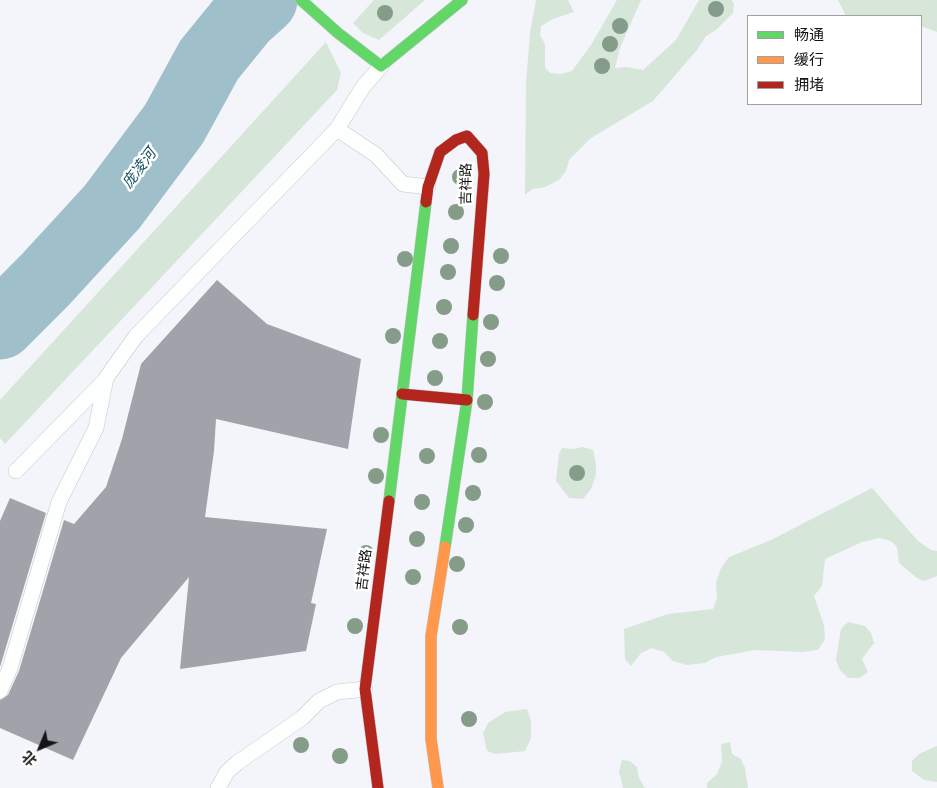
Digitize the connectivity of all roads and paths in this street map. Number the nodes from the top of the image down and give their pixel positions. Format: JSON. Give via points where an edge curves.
{"nodes":[{"id":1,"x":301,"y":0,"type":"edge"},
{"id":2,"x":462,"y":0,"type":"edge"},
{"id":3,"x":381,"y":66,"type":"junction"},
{"id":4,"x":337,"y":129,"type":"junction"},
{"id":5,"x":428,"y":187,"type":"junction"},
{"id":6,"x":106,"y":378,"type":"junction"},
{"id":7,"x":402,"y":394,"type":"junction"},
{"id":8,"x":468,"y":400,"type":"junction"},
{"id":9,"x":16,"y":471,"type":"dead end"},
{"id":10,"x":365,"y":689,"type":"junction"},
{"id":11,"x":0,"y":691,"type":"edge"},
{"id":12,"x":218,"y":788,"type":"edge"},
{"id":13,"x":378,"y":788,"type":"edge"},
{"id":14,"x":438,"y":788,"type":"edge"}],
"edges":[{"from":1,"to":3,"type":"main road"},
{"from":2,"to":3,"type":"main road"},
{"from":3,"to":4,"type":"lane","via":[[363,87]]},
{"from":4,"to":5,"type":"lane","via":[[376,156],[403,184]]},
{"from":4,"to":6,"type":"lane","via":[[136,336]]},
{"from":5,"to":7,"type":"main road","name":"吉祥路"},
{"from":5,"to":8,"type":"main road","name":"吉祥路","via":[[440,152],[467,136],[482,153],[483,200]]},
{"from":6,"to":9,"type":"lane"},
{"from":6,"to":11,"type":"lane","via":[[96,428],[59,502],[10,668]]},
{"from":7,"to":8,"type":"main road"},
{"from":7,"to":10,"type":"main road","name":"吉祥路"},
{"from":8,"to":14,"type":"main road","name":"吉祥路","via":[[432,636],[430,739]]},
{"from":10,"to":12,"type":"lane","via":[[337,692],[319,701],[302,718],[227,772]]},
{"from":10,"to":13,"type":"main road","name":"吉祥路"}]}
